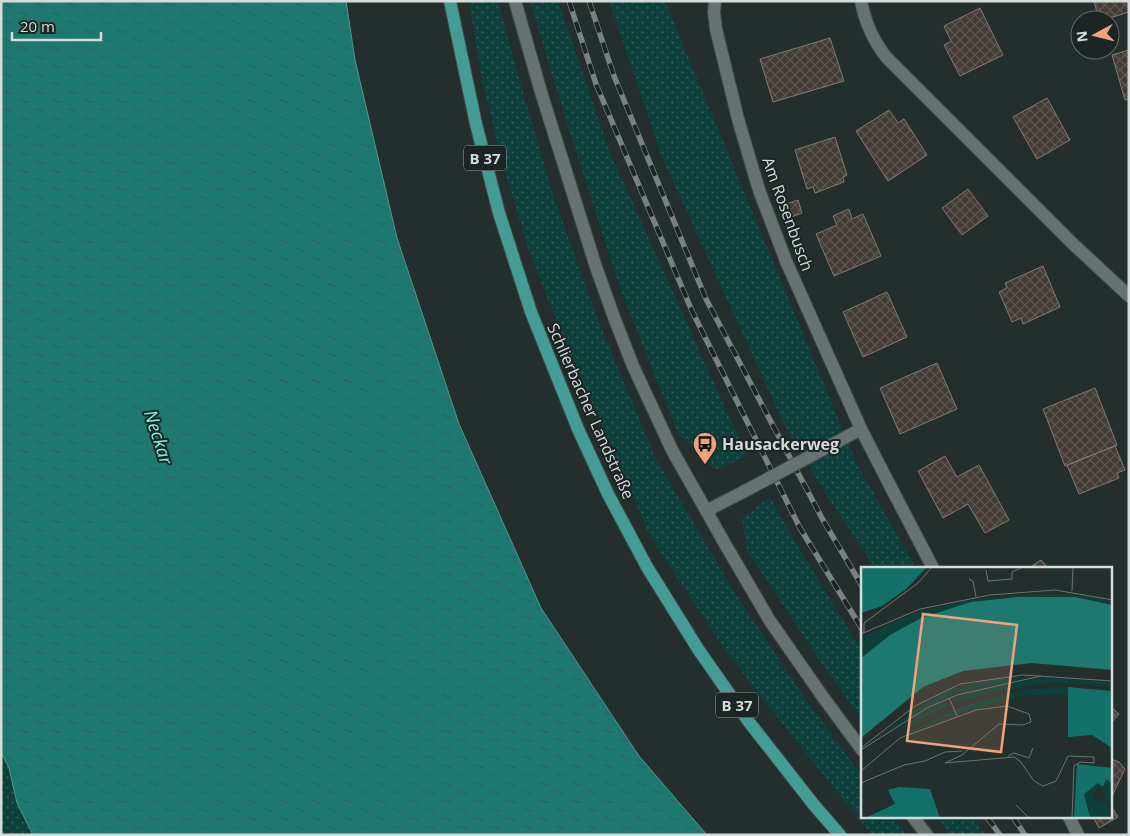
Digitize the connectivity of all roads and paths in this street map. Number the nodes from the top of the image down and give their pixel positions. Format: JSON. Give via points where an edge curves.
{"nodes":[{"id":1,"x":450,"y":1,"type":"edge"},
{"id":2,"x":515,"y":1,"type":"edge"},
{"id":3,"x":714,"y":1,"type":"edge"},
{"id":4,"x":860,"y":1,"type":"edge"},
{"id":5,"x":1129,"y":296,"type":"edge"},
{"id":6,"x":861,"y":429,"type":"junction"},
{"id":7,"x":706,"y":511,"type":"junction"},
{"id":8,"x":932,"y":567,"type":"edge"},
{"id":9,"x":861,"y":749,"type":"edge"},
{"id":10,"x":914,"y":818,"type":"edge"},
{"id":11,"x":1070,"y":818,"type":"edge"},
{"id":12,"x":840,"y":835,"type":"edge"},
{"id":13,"x":927,"y":835,"type":"edge"},
{"id":14,"x":1078,"y":835,"type":"edge"}],
"edges":[{"from":1,"to":12,"type":"main road","name":"Schlierbacher Landstraße","number":"B 37","via":[[476,124],[499,212],[531,312],[608,494],[647,567],[698,649],[749,722]]},
{"from":2,"to":7,"type":"street","via":[[615,320],[672,450]]},
{"from":3,"to":6,"type":"street","name":"Am Rosenbusch","via":[[720,47],[759,190],[786,261]]},
{"from":4,"to":5,"type":"street","via":[[873,35],[887,58]]},
{"from":6,"to":7,"type":"street","bridge":true},
{"from":6,"to":8,"type":"street"},
{"from":7,"to":9,"type":"street","via":[[770,621]]},
{"from":10,"to":13,"type":"street"},
{"from":11,"to":14,"type":"street"}]}
